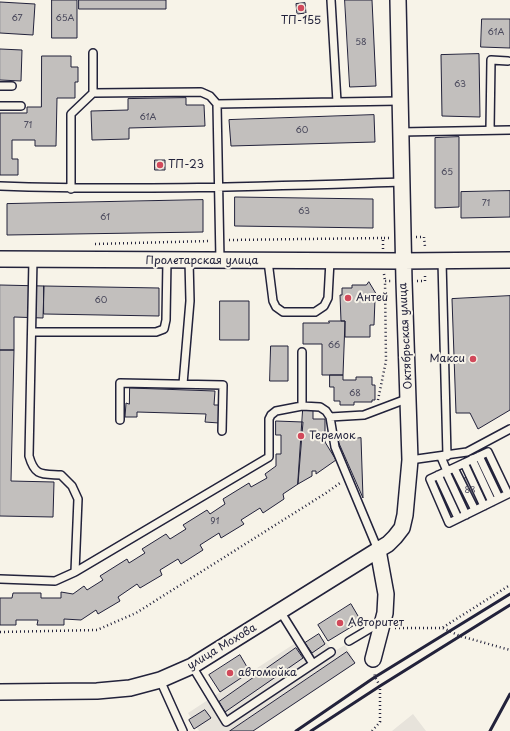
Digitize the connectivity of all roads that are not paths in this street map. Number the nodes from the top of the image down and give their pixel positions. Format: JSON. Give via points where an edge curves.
{"nodes":[{"id":1,"x":331,"y":0,"type":"edge"},
{"id":2,"x":398,"y":0,"type":"edge"},
{"id":3,"x":93,"y":53,"type":"dead end"},
{"id":4,"x":508,"y":60,"type":"dead end"},
{"id":5,"x":0,"y":86,"type":"edge"},
{"id":6,"x":12,"y":86,"type":"dead end"},
{"id":7,"x":92,"y":93,"type":"junction"},
{"id":8,"x":400,"y":101,"type":"junction"},
{"id":9,"x":337,"y":102,"type":"junction"},
{"id":10,"x":217,"y":104,"type":"junction"},
{"id":11,"x":0,"y":106,"type":"edge"},
{"id":12,"x":21,"y":106,"type":"dead end"},
{"id":13,"x":490,"y":130,"type":"junction"},
{"id":14,"x":510,"y":130,"type":"edge"},
{"id":15,"x":400,"y":132,"type":"junction"},
{"id":16,"x":402,"y":182,"type":"junction"},
{"id":17,"x":0,"y":186,"type":"edge"},
{"id":18,"x":219,"y":187,"type":"junction"},
{"id":19,"x":71,"y":189,"type":"junction"},
{"id":20,"x":33,"y":259,"type":"junction"},
{"id":21,"x":0,"y":260,"type":"edge"},
{"id":22,"x":167,"y":260,"type":"junction"},
{"id":23,"x":189,"y":260,"type":"junction"},
{"id":24,"x":220,"y":260,"type":"junction"},
{"id":25,"x":510,"y":260,"type":"edge"},
{"id":26,"x":268,"y":261,"type":"junction"},
{"id":27,"x":330,"y":261,"type":"junction"},
{"id":28,"x":442,"y":261,"type":"junction"},
{"id":29,"x":404,"y":262,"type":"junction"},
{"id":30,"x":32,"y":332,"type":"junction"},
{"id":31,"x":302,"y":352,"type":"dead end"},
{"id":32,"x":183,"y":384,"type":"junction"},
{"id":33,"x":409,"y":398,"type":"junction"},
{"id":34,"x":302,"y":406,"type":"junction"},
{"id":35,"x":330,"y":416,"type":"junction"},
{"id":36,"x":120,"y":420,"type":"dead end"},
{"id":37,"x":510,"y":429,"type":"edge"},
{"id":38,"x":222,"y":431,"type":"dead end"},
{"id":39,"x":467,"y":452,"type":"junction"},
{"id":40,"x":444,"y":456,"type":"junction"},
{"id":41,"x":410,"y":460,"type":"junction"},
{"id":42,"x":469,"y":461,"type":"junction"},
{"id":43,"x":449,"y":470,"type":"junction"},
{"id":44,"x":492,"y":502,"type":"junction"},
{"id":45,"x":484,"y":506,"type":"junction"},
{"id":46,"x":475,"y":510,"type":"junction"},
{"id":47,"x":466,"y":515,"type":"junction"},
{"id":48,"x":378,"y":550,"type":"junction"},
{"id":49,"x":75,"y":572,"type":"junction"},
{"id":50,"x":0,"y":579,"type":"edge"},
{"id":51,"x":280,"y":611,"type":"junction"},
{"id":52,"x":382,"y":624,"type":"junction"},
{"id":53,"x":349,"y":641,"type":"dead end"},
{"id":54,"x":331,"y":652,"type":"dead end"},
{"id":55,"x":373,"y":659,"type":"road end"},
{"id":56,"x":313,"y":664,"type":"junction"},
{"id":57,"x":192,"y":666,"type":"junction"},
{"id":58,"x":160,"y":680,"type":"junction"},
{"id":59,"x":0,"y":692,"type":"edge"},
{"id":60,"x":183,"y":731,"type":"edge"}],
"edges":[{"from":1,"to":9,"type":"lane"},
{"from":2,"to":8,"type":"street","name":"Октябрьская улица"},
{"from":3,"to":7,"type":"lane"},
{"from":4,"to":13,"type":"lane","via":[[491,60]]},
{"from":5,"to":6,"type":"lane"},
{"from":7,"to":10,"type":"lane","via":[[201,92],[210,96]]},
{"from":7,"to":19,"type":"lane","via":[[71,114]]},
{"from":8,"to":9,"type":"lane"},
{"from":8,"to":15,"type":"street","name":"Октябрьская улица"},
{"from":9,"to":10,"type":"lane"},
{"from":10,"to":18,"type":"lane"},
{"from":11,"to":12,"type":"lane"},
{"from":13,"to":14,"type":"lane"},
{"from":13,"to":15,"type":"lane"},
{"from":15,"to":16,"type":"street","name":"Октябрьская улица"},
{"from":16,"to":18,"type":"lane"},
{"from":16,"to":29,"type":"street","name":"Октябрьская улица"},
{"from":17,"to":19,"type":"lane"},
{"from":18,"to":19,"type":"lane"},
{"from":18,"to":24,"type":"lane"},
{"from":20,"to":21,"type":"street","name":"Пролетарская улица"},
{"from":20,"to":22,"type":"street","name":"Пролетарская улица"},
{"from":20,"to":30,"type":"lane"},
{"from":22,"to":23,"type":"street","name":"Пролетарская улица"},
{"from":22,"to":30,"type":"lane","via":[[164,329],[156,332]]},
{"from":23,"to":24,"type":"street","name":"Пролетарская улица"},
{"from":23,"to":32,"type":"lane","via":[[190,302]]},
{"from":24,"to":26,"type":"street","name":"Пролетарская улица"},
{"from":25,"to":28,"type":"street","name":"Пролетарская улица"},
{"from":26,"to":27,"type":"street","name":"Пролетарская улица"},
{"from":26,"to":27,"type":"lane","via":[[276,308],[283,312],[315,312],[324,306],[328,298]]},
{"from":27,"to":29,"type":"street","name":"Пролетарская улица"},
{"from":28,"to":29,"type":"street","name":"Пролетарская улица"},
{"from":28,"to":40,"type":"lane"},
{"from":29,"to":33,"type":"street","name":"Октябрьская улица"},
{"from":30,"to":49,"type":"lane","via":[[29,456],[32,468],[40,474],[61,475],[72,486],[78,499]]},
{"from":31,"to":34,"type":"lane"},
{"from":32,"to":36,"type":"lane","via":[[120,383]]},
{"from":32,"to":38,"type":"lane","via":[[223,385]]},
{"from":33,"to":35,"type":"lane","via":[[364,415]]},
{"from":33,"to":41,"type":"street","name":"Октябрьская улица"},
{"from":34,"to":35,"type":"lane","via":[[320,407]]},
{"from":34,"to":49,"type":"lane","via":[[276,411],[271,415],[269,457]]},
{"from":35,"to":48,"type":"lane","via":[[335,447]]},
{"from":37,"to":39,"type":"lane"},
{"from":39,"to":40,"type":"lane"},
{"from":39,"to":42,"type":"lane"},
{"from":40,"to":41,"type":"lane"},
{"from":40,"to":43,"type":"lane"},
{"from":41,"to":48,"type":"street","name":"Октябрьская улица","via":[[402,528],[388,544]]},
{"from":42,"to":43,"type":"lane"},
{"from":42,"to":44,"type":"lane"},
{"from":42,"to":44,"type":"lane","via":[[488,452],[508,494]]},
{"from":42,"to":45,"type":"lane"},
{"from":43,"to":46,"type":"lane"},
{"from":43,"to":47,"type":"lane"},
{"from":43,"to":47,"type":"lane","via":[[430,479],[449,523]]},
{"from":44,"to":45,"type":"lane"},
{"from":45,"to":46,"type":"lane"},
{"from":46,"to":47,"type":"lane"},
{"from":48,"to":51,"type":"street","name":"улица Мохова"},
{"from":48,"to":52,"type":"street","via":[[386,594]]},
{"from":49,"to":50,"type":"lane","via":[[55,581]]},
{"from":51,"to":56,"type":"lane"},
{"from":51,"to":57,"type":"street","name":"улица Мохова"},
{"from":52,"to":53,"type":"lane"},
{"from":52,"to":55,"type":"street"},
{"from":54,"to":56,"type":"lane"},
{"from":56,"to":57,"type":"lane","via":[[226,722]]},
{"from":57,"to":58,"type":"street","name":"улица Мохова"},
{"from":58,"to":59,"type":"street","name":"улица Мохова","via":[[130,688],[97,691]]},
{"from":58,"to":60,"type":"lane"}]}
